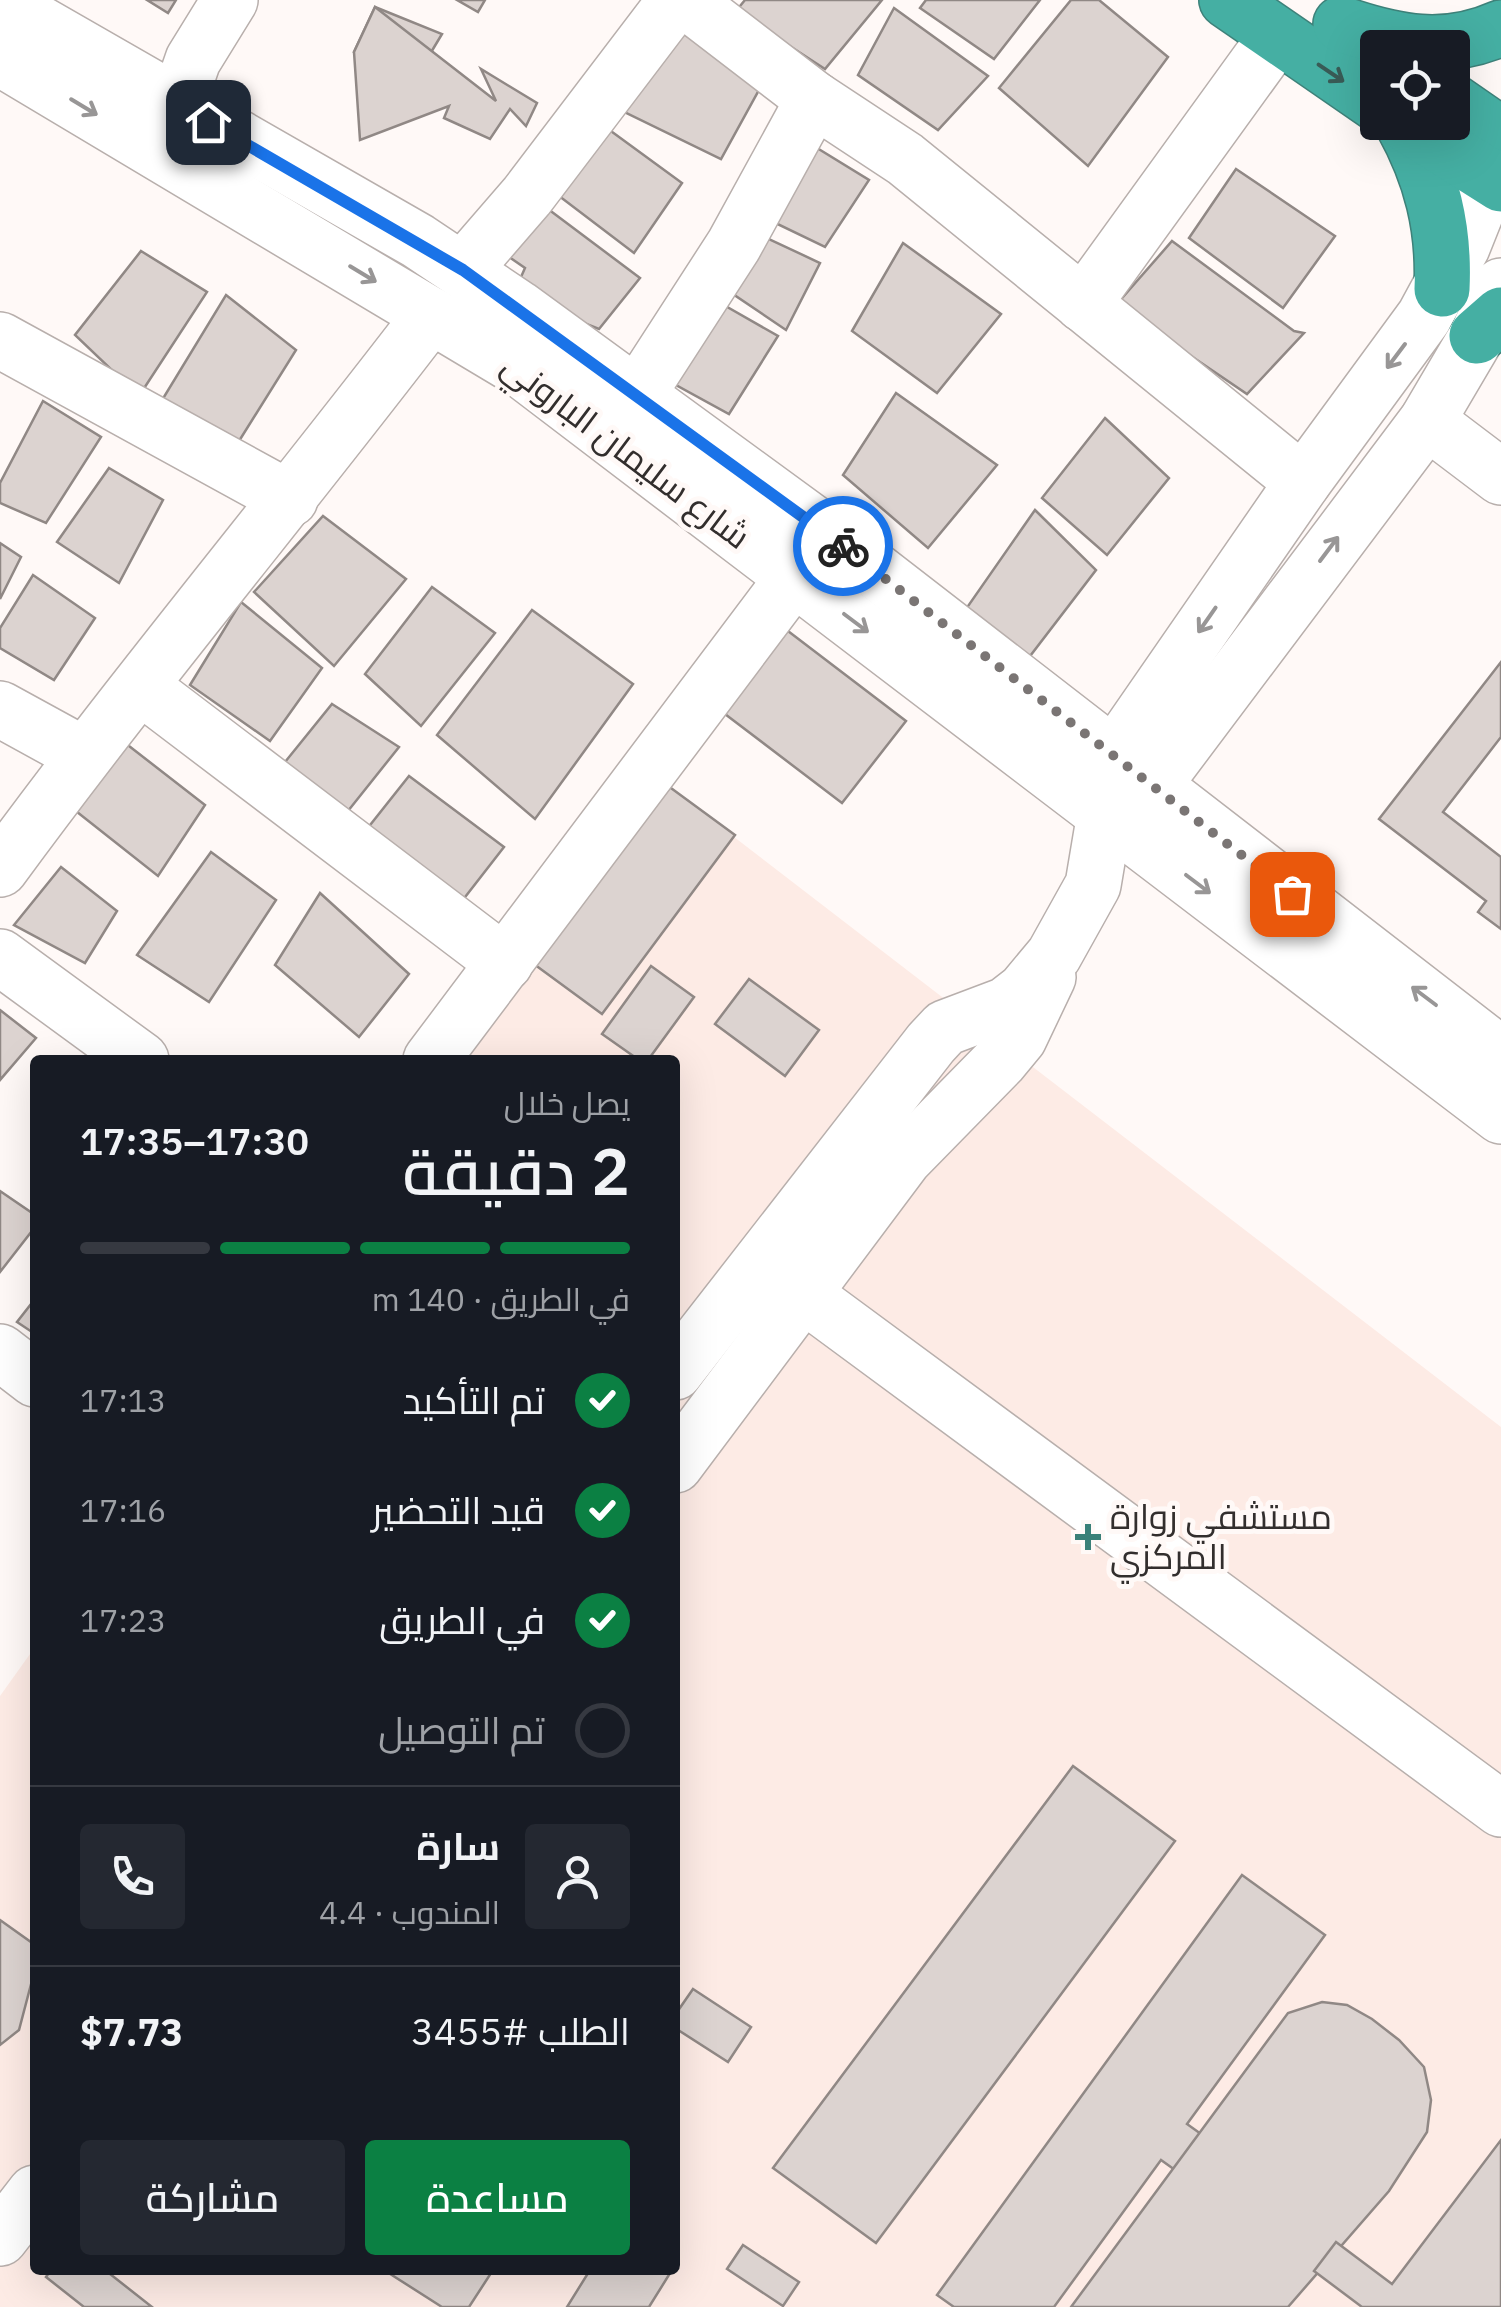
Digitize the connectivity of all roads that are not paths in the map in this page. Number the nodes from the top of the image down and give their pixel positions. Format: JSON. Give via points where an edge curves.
{"nodes":[{"id":1,"x":230,"y":0,"type":"edge"},
{"id":2,"x":676,"y":0,"type":"edge"},
{"id":3,"x":685,"y":0,"type":"edge"},
{"id":4,"x":1227,"y":0,"type":"edge"},
{"id":5,"x":0,"y":1,"type":"edge"},
{"id":6,"x":1324,"y":27,"type":"edge"},
{"id":7,"x":1501,"y":28,"type":"edge"},
{"id":8,"x":0,"y":58,"type":"edge"},
{"id":9,"x":1360,"y":78,"type":"edge"},
{"id":10,"x":814,"y":100,"type":"junction"},
{"id":11,"x":1470,"y":124,"type":"edge"},
{"id":12,"x":169,"y":129,"type":"junction"},
{"id":13,"x":1413,"y":140,"type":"edge"},
{"id":14,"x":1447,"y":140,"type":"edge"},
{"id":15,"x":1498,"y":161,"type":"edge"},
{"id":16,"x":463,"y":270,"type":"junction"},
{"id":17,"x":1501,"y":286,"type":"edge"},
{"id":18,"x":1442,"y":290,"type":"junction"},
{"id":19,"x":1083,"y":304,"type":"junction"},
{"id":20,"x":431,"y":316,"type":"junction"},
{"id":21,"x":1489,"y":326,"type":"edge"},
{"id":22,"x":0,"y":340,"type":"edge"},
{"id":23,"x":638,"y":395,"type":"junction"},
{"id":24,"x":1427,"y":421,"type":"junction"},
{"id":25,"x":1501,"y":476,"type":"edge"},
{"id":26,"x":1302,"y":482,"type":"junction"},
{"id":27,"x":290,"y":499,"type":"junction"},
{"id":28,"x":794,"y":576,"type":"junction"},
{"id":29,"x":140,"y":686,"type":"junction"},
{"id":30,"x":0,"y":709,"type":"edge"},
{"id":31,"x":84,"y":755,"type":"junction"},
{"id":32,"x":1134,"y":769,"type":"junction"},
{"id":33,"x":1119,"y":824,"type":"junction"},
{"id":34,"x":0,"y":869,"type":"edge"},
{"id":35,"x":1054,"y":955,"type":"junction"},
{"id":36,"x":0,"y":957,"type":"edge"},
{"id":37,"x":504,"y":963,"type":"junction"},
{"id":38,"x":133,"y":1055,"type":"edge"},
{"id":39,"x":435,"y":1055,"type":"edge"},
{"id":40,"x":1501,"y":1055,"type":"edge"},
{"id":41,"x":1501,"y":1116,"type":"edge"},
{"id":42,"x":803,"y":1294,"type":"junction"},
{"id":43,"x":0,"y":1352,"type":"edge"},
{"id":44,"x":680,"y":1366,"type":"edge"},
{"id":45,"x":30,"y":1375,"type":"edge"},
{"id":46,"x":680,"y":1458,"type":"edge"},
{"id":47,"x":1501,"y":1809,"type":"edge"},
{"id":48,"x":30,"y":2199,"type":"edge"},
{"id":49,"x":0,"y":2238,"type":"edge"}],
"edges":[{"from":1,"to":12,"type":"street","via":[[193,60]]},
{"from":2,"to":16,"type":"street"},
{"from":3,"to":10,"type":"street"},
{"from":4,"to":6,"type":"highway"},
{"from":5,"to":12,"type":"street","name":"شارع سليمان الباروني"},
{"from":6,"to":7,"type":"highway","via":[[1435,44]]},
{"from":6,"to":9,"type":"highway","one_way":true},
{"from":6,"to":19,"type":"street"},
{"from":8,"to":12,"type":"street","name":"شارع سليمان الباروني","one_way":true},
{"from":10,"to":19,"type":"street","via":[[904,159]]},
{"from":10,"to":23,"type":"street","via":[[734,245]]},
{"from":11,"to":15,"type":"highway"},
{"from":12,"to":16,"type":"street","name":"شارع سليمان الباروني"},
{"from":12,"to":20,"type":"street","name":"شارع سليمان الباروني","one_way":true},
{"from":13,"to":18,"type":"highway","via":[[1432,185]]},
{"from":14,"to":15,"type":"highway"},
{"from":15,"to":18,"type":"street"},
{"from":16,"to":23,"type":"street","name":"شارع سليمان الباروني"},
{"from":17,"to":21,"type":"street"},
{"from":18,"to":26,"type":"street","one_way":true},
{"from":19,"to":26,"type":"street"},
{"from":20,"to":27,"type":"street"},
{"from":20,"to":28,"type":"street","name":"شارع سليمان الباروني","via":[[519,368]]},
{"from":21,"to":24,"type":"street"},
{"from":22,"to":27,"type":"street"},
{"from":23,"to":32,"type":"street","name":"شارع سليمان الباروني"},
{"from":24,"to":25,"type":"street"},
{"from":32,"to":24,"type":"street","one_way":true},
{"from":26,"to":32,"type":"street","one_way":true},
{"from":27,"to":29,"type":"street"},
{"from":28,"to":33,"type":"street","name":"شارع سليمان الباروني","one_way":true},
{"from":28,"to":37,"type":"street"},
{"from":29,"to":31,"type":"street"},
{"from":29,"to":37,"type":"street"},
{"from":30,"to":31,"type":"street"},
{"from":31,"to":34,"type":"street"},
{"from":32,"to":33,"type":"street","via":[[1110,774]]},
{"from":40,"to":32,"type":"street","name":"شارع سليمان الباروني","one_way":true},
{"from":33,"to":35,"type":"street"},
{"from":33,"to":41,"type":"street","name":"شارع سليمان الباروني","one_way":true},
{"from":35,"to":42,"type":"street","via":[[1019,1038],[904,1158]]},
{"from":35,"to":44,"type":"street","via":[[1006,1006],[957,1022],[932,1043]]},
{"from":36,"to":38,"type":"street"},
{"from":37,"to":39,"type":"street"},
{"from":42,"to":46,"type":"street"},
{"from":42,"to":47,"type":"street"},
{"from":43,"to":45,"type":"street"},
{"from":48,"to":49,"type":"street"}]}
